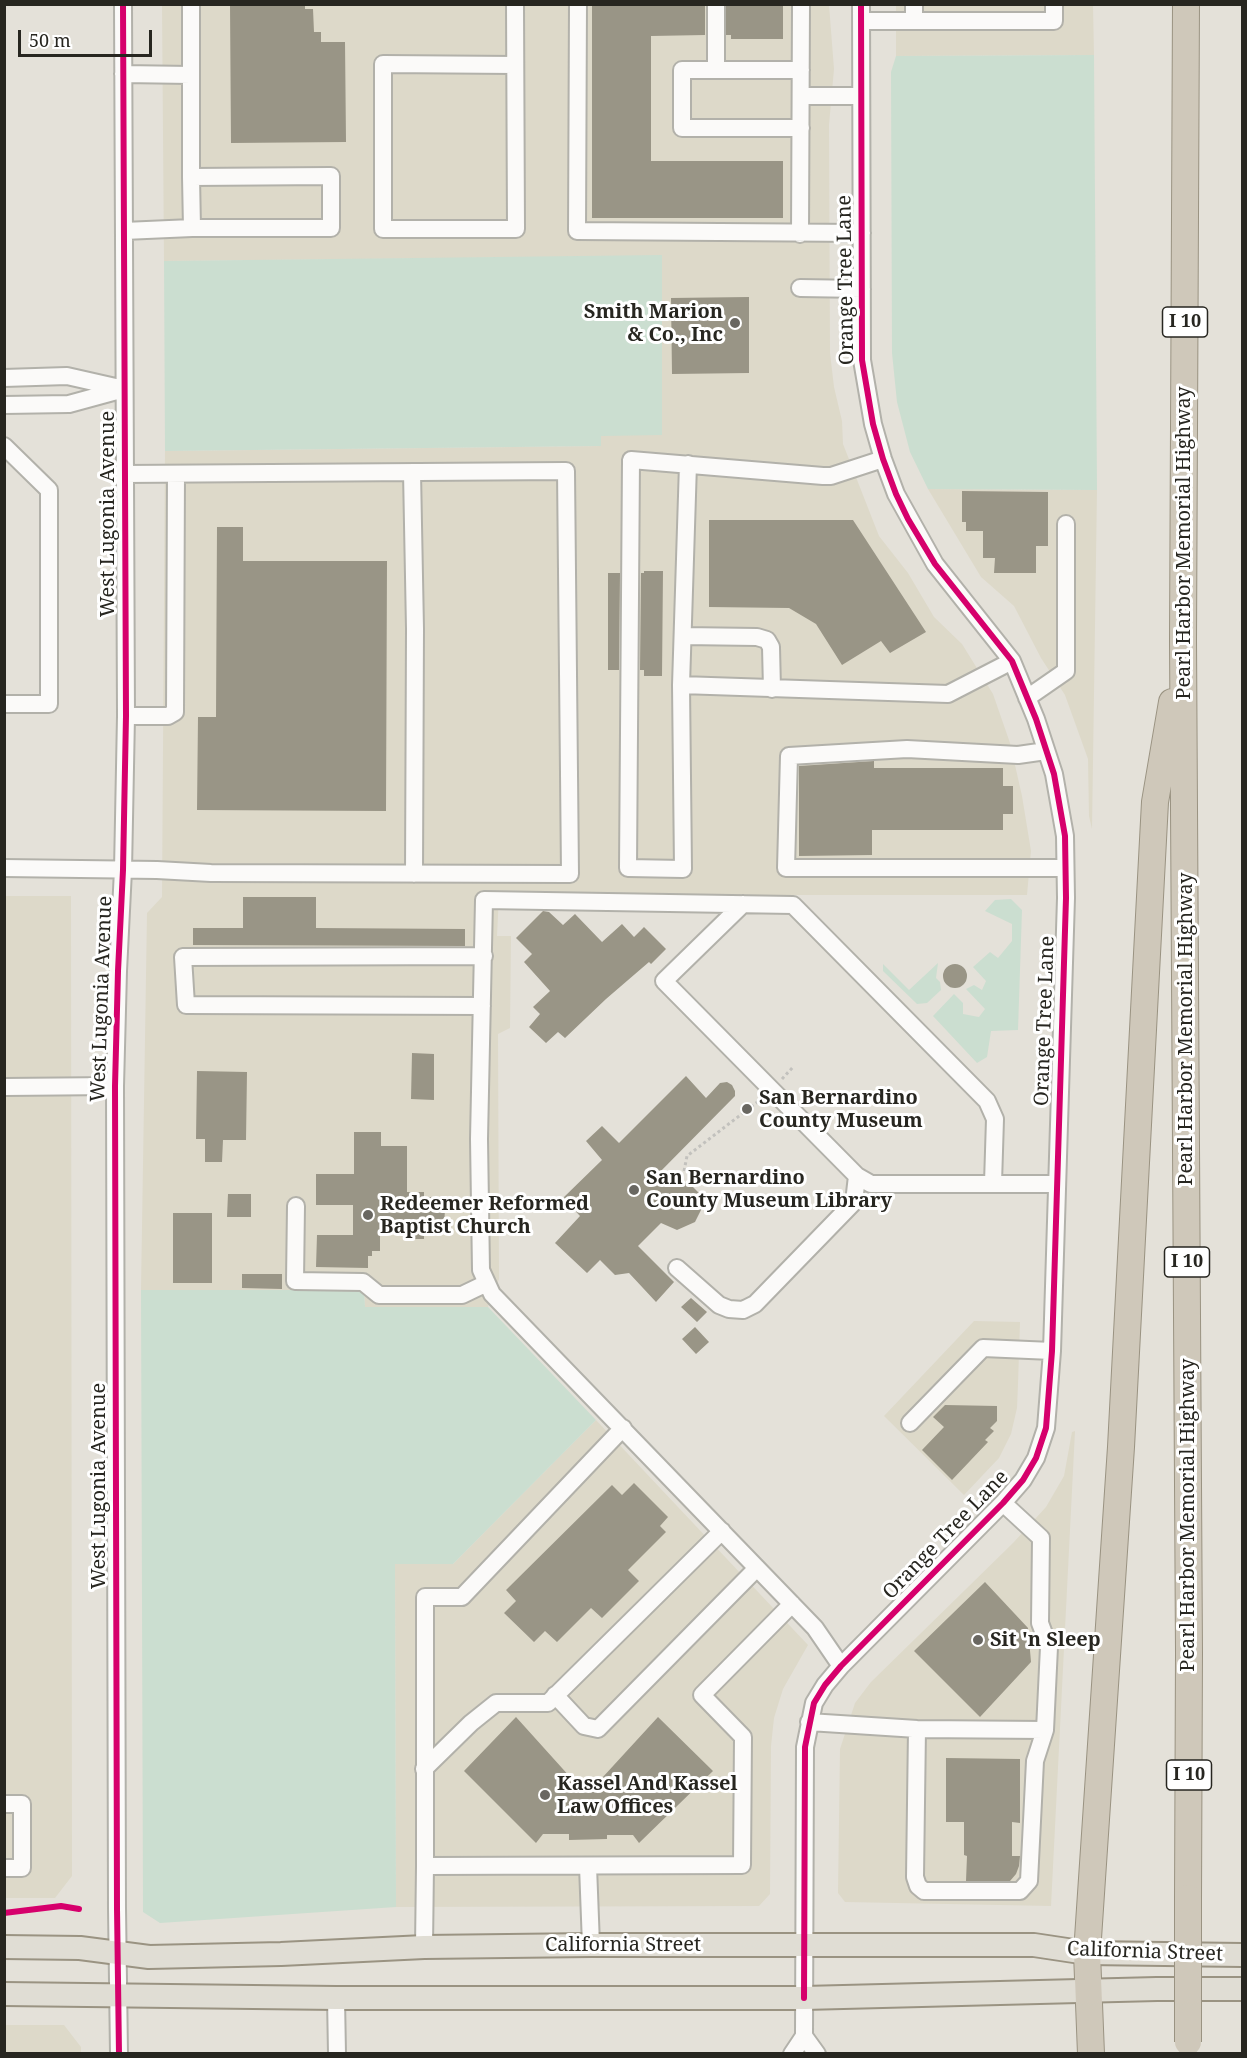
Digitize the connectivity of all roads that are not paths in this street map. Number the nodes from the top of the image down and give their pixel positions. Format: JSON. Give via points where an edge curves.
{"nodes":[{"id":1,"x":123,"y":4,"type":"edge"},
{"id":2,"x":191,"y":4,"type":"edge"},
{"id":3,"x":515,"y":4,"type":"edge"},
{"id":4,"x":578,"y":4,"type":"edge"},
{"id":5,"x":716,"y":4,"type":"edge"},
{"id":6,"x":801,"y":4,"type":"edge"},
{"id":7,"x":1054,"y":4,"type":"edge"},
{"id":8,"x":1186,"y":4,"type":"edge"},
{"id":9,"x":914,"y":12,"type":"edge"},
{"id":10,"x":861,"y":13,"type":"edge"},
{"id":11,"x":515,"y":65,"type":"junction"},
{"id":12,"x":716,"y":70,"type":"junction"},
{"id":13,"x":801,"y":70,"type":"junction"},
{"id":14,"x":123,"y":74,"type":"junction"},
{"id":15,"x":191,"y":75,"type":"junction"},
{"id":16,"x":801,"y":96,"type":"junction"},
{"id":17,"x":861,"y":96,"type":"junction"},
{"id":18,"x":801,"y":128,"type":"junction"},
{"id":19,"x":191,"y":177,"type":"junction"},
{"id":20,"x":192,"y":228,"type":"junction"},
{"id":21,"x":124,"y":231,"type":"junction"},
{"id":22,"x":862,"y":233,"type":"junction"},
{"id":23,"x":800,"y":234,"type":"junction"},
{"id":24,"x":800,"y":288,"type":"dead end"},
{"id":25,"x":862,"y":289,"type":"junction"},
{"id":26,"x":12,"y":378,"type":"edge"},
{"id":27,"x":124,"y":389,"type":"junction"},
{"id":28,"x":12,"y":405,"type":"edge"},
{"id":29,"x":4,"y":446,"type":"edge"},
{"id":30,"x":883,"y":459,"type":"junction"},
{"id":31,"x":688,"y":464,"type":"junction"},
{"id":32,"x":412,"y":472,"type":"junction"},
{"id":33,"x":124,"y":474,"type":"junction"},
{"id":34,"x":176,"y":474,"type":"junction"},
{"id":35,"x":1066,"y":525,"type":"dead end"},
{"id":36,"x":683,"y":636,"type":"junction"},
{"id":37,"x":1183,"y":640,"type":"junction"},
{"id":38,"x":1012,"y":661,"type":"junction"},
{"id":39,"x":681,"y":686,"type":"junction"},
{"id":40,"x":772,"y":689,"type":"junction"},
{"id":41,"x":1027,"y":698,"type":"junction"},
{"id":42,"x":4,"y":704,"type":"edge"},
{"id":43,"x":126,"y":716,"type":"junction"},
{"id":44,"x":1046,"y":751,"type":"junction"},
{"id":45,"x":4,"y":868,"type":"edge"},
{"id":46,"x":1065,"y":868,"type":"junction"},
{"id":47,"x":123,"y":870,"type":"junction"},
{"id":48,"x":414,"y":874,"type":"junction"},
{"id":49,"x":743,"y":904,"type":"junction"},
{"id":50,"x":484,"y":956,"type":"junction"},
{"id":51,"x":482,"y":1006,"type":"junction"},
{"id":52,"x":115,"y":1086,"type":"junction"},
{"id":53,"x":4,"y":1087,"type":"edge"},
{"id":54,"x":857,"y":1176,"type":"junction"},
{"id":55,"x":993,"y":1183,"type":"junction"},
{"id":56,"x":1057,"y":1184,"type":"junction"},
{"id":57,"x":296,"y":1206,"type":"dead end"},
{"id":58,"x":677,"y":1268,"type":"dead end"},
{"id":59,"x":487,"y":1283,"type":"junction"},
{"id":60,"x":1052,"y":1351,"type":"junction"},
{"id":61,"x":910,"y":1423,"type":"dead end"},
{"id":62,"x":622,"y":1428,"type":"junction"},
{"id":63,"x":1003,"y":1503,"type":"junction"},
{"id":64,"x":722,"y":1531,"type":"junction"},
{"id":65,"x":757,"y":1568,"type":"junction"},
{"id":66,"x":792,"y":1604,"type":"junction"},
{"id":67,"x":841,"y":1666,"type":"junction"},
{"id":68,"x":555,"y":1695,"type":"junction"},
{"id":69,"x":809,"y":1722,"type":"junction"},
{"id":70,"x":917,"y":1729,"type":"junction"},
{"id":71,"x":1045,"y":1730,"type":"junction"},
{"id":72,"x":424,"y":1769,"type":"junction"},
{"id":73,"x":4,"y":1804,"type":"edge"},
{"id":74,"x":425,"y":1866,"type":"junction"},
{"id":75,"x":588,"y":1866,"type":"junction"},
{"id":76,"x":4,"y":1868,"type":"edge"},
{"id":77,"x":804,"y":1944,"type":"junction"},
{"id":78,"x":591,"y":1945,"type":"junction"},
{"id":79,"x":4,"y":1947,"type":"edge"},
{"id":80,"x":424,"y":1947,"type":"junction"},
{"id":81,"x":117,"y":1952,"type":"junction"},
{"id":82,"x":1087,"y":1953,"type":"junction"},
{"id":83,"x":1242,"y":1954,"type":"edge"},
{"id":84,"x":1242,"y":1989,"type":"edge"},
{"id":85,"x":1088,"y":1991,"type":"junction"},
{"id":86,"x":4,"y":1994,"type":"edge"},
{"id":87,"x":118,"y":1995,"type":"junction"},
{"id":88,"x":336,"y":1998,"type":"junction"},
{"id":89,"x":804,"y":1998,"type":"junction"},
{"id":90,"x":804,"y":2036,"type":"junction"},
{"id":91,"x":1188,"y":2048,"type":"edge"},
{"id":92,"x":119,"y":2054,"type":"edge"},
{"id":93,"x":337,"y":2054,"type":"edge"},
{"id":94,"x":792,"y":2054,"type":"edge"},
{"id":95,"x":818,"y":2054,"type":"edge"},
{"id":96,"x":1091,"y":2054,"type":"edge"}],
"edges":[{"from":1,"to":14,"type":"street","name":"West Lugonia Avenue"},
{"from":2,"to":15,"type":"street"},
{"from":3,"to":11,"type":"street"},
{"from":4,"to":23,"type":"street","via":[[577,231]]},
{"from":5,"to":12,"type":"street"},
{"from":6,"to":13,"type":"street"},
{"from":7,"to":9,"type":"street","via":[[1054,21]]},
{"from":8,"to":37,"type":"highway","name":"Pearl Harbor Memorial Highway","number":"I 10"},
{"from":9,"to":10,"type":"street"},
{"from":10,"to":17,"type":"street","name":"Orange Tree Lane"},
{"from":11,"to":11,"type":"street","via":[[516,229],[384,229],[383,64]]},
{"from":12,"to":13,"type":"street"},
{"from":12,"to":18,"type":"street","via":[[682,70],[682,128]]},
{"from":13,"to":16,"type":"street"},
{"from":14,"to":15,"type":"street"},
{"from":14,"to":21,"type":"street","name":"West Lugonia Avenue"},
{"from":15,"to":19,"type":"street"},
{"from":16,"to":17,"type":"street"},
{"from":16,"to":18,"type":"street"},
{"from":17,"to":22,"type":"street","name":"Orange Tree Lane"},
{"from":18,"to":23,"type":"street"},
{"from":19,"to":20,"type":"street"},
{"from":19,"to":20,"type":"street","via":[[331,176],[331,228]]},
{"from":20,"to":21,"type":"street"},
{"from":21,"to":27,"type":"street","name":"West Lugonia Avenue"},
{"from":22,"to":23,"type":"street"},
{"from":22,"to":25,"type":"street","name":"Orange Tree Lane"},
{"from":24,"to":25,"type":"street"},
{"from":25,"to":30,"type":"street","name":"Orange Tree Lane","via":[[862,360]]},
{"from":26,"to":27,"type":"street","via":[[67,376]]},
{"from":26,"to":28,"type":"street"},
{"from":27,"to":28,"type":"street","via":[[69,404]]},
{"from":27,"to":33,"type":"street","name":"West Lugonia Avenue"},
{"from":29,"to":42,"type":"street","via":[[49,490],[49,704]]},
{"from":30,"to":31,"type":"street","via":[[831,476]]},
{"from":30,"to":38,"type":"street","name":"Orange Tree Lane","via":[[896,494],[935,564]]},
{"from":31,"to":36,"type":"street"},
{"from":31,"to":39,"type":"street","via":[[632,460],[628,868],[683,869]]},
{"from":32,"to":34,"type":"street"},
{"from":32,"to":48,"type":"street"},
{"from":32,"to":48,"type":"street","via":[[566,471],[570,874]]},
{"from":33,"to":34,"type":"street"},
{"from":33,"to":43,"type":"street","name":"West Lugonia Avenue"},
{"from":34,"to":43,"type":"street","via":[[175,712],[168,716]]},
{"from":35,"to":41,"type":"street","via":[[1066,671]]},
{"from":36,"to":39,"type":"street"},
{"from":36,"to":40,"type":"street","via":[[767,640],[771,647]]},
{"from":37,"to":82,"type":"highway","via":[[1155,802],[1120,1448]]},
{"from":37,"to":91,"type":"highway","name":"Pearl Harbor Memorial Highway","number":"I 10","bridge":true},
{"from":38,"to":40,"type":"street","via":[[948,694]]},
{"from":38,"to":41,"type":"street","name":"Orange Tree Lane"},
{"from":39,"to":40,"type":"street"},
{"from":41,"to":44,"type":"street","name":"Orange Tree Lane"},
{"from":43,"to":47,"type":"street","name":"West Lugonia Avenue"},
{"from":44,"to":46,"type":"street","name":"Orange Tree Lane","via":[[1065,836]]},
{"from":44,"to":46,"type":"street","via":[[1018,756],[907,749],[789,756],[786,868]]},
{"from":45,"to":47,"type":"street"},
{"from":46,"to":56,"type":"street","name":"Orange Tree Lane"},
{"from":47,"to":48,"type":"street"},
{"from":47,"to":52,"type":"street","name":"West Lugonia Avenue"},
{"from":49,"to":50,"type":"street","via":[[484,900]]},
{"from":49,"to":54,"type":"street","via":[[664,981]]},
{"from":49,"to":55,"type":"street","via":[[793,905],[987,1101],[995,1119]]},
{"from":50,"to":51,"type":"street"},
{"from":50,"to":51,"type":"street","via":[[183,957],[186,1005]]},
{"from":51,"to":59,"type":"street","via":[[481,1270]]},
{"from":52,"to":53,"type":"street"},
{"from":52,"to":81,"type":"street","name":"West Lugonia Avenue"},
{"from":54,"to":55,"type":"street","via":[[871,1184]]},
{"from":54,"to":58,"type":"street","via":[[854,1202],[749,1307],[743,1310],[719,1305]]},
{"from":55,"to":56,"type":"street"},
{"from":56,"to":60,"type":"street","name":"Orange Tree Lane"},
{"from":57,"to":59,"type":"street","via":[[295,1281],[363,1282],[379,1295],[462,1295]]},
{"from":59,"to":62,"type":"street","via":[[492,1294]]},
{"from":60,"to":61,"type":"street","via":[[983,1348]]},
{"from":60,"to":63,"type":"street","name":"Orange Tree Lane","via":[[1046,1428],[1036,1458]]},
{"from":62,"to":64,"type":"street"},
{"from":62,"to":72,"type":"street","via":[[462,1597],[425,1597]]},
{"from":63,"to":67,"type":"street","name":"Orange Tree Lane"},
{"from":63,"to":71,"type":"street","via":[[1041,1538],[1040,1623],[1049,1647]]},
{"from":64,"to":65,"type":"street"},
{"from":64,"to":68,"type":"street"},
{"from":65,"to":66,"type":"street"},
{"from":65,"to":68,"type":"street","via":[[598,1730],[584,1726]]},
{"from":66,"to":67,"type":"street","via":[[815,1628]]},
{"from":66,"to":75,"type":"street","via":[[702,1695],[742,1737],[742,1865]]},
{"from":67,"to":69,"type":"street","name":"Orange Tree Lane","via":[[814,1703]]},
{"from":68,"to":72,"type":"street","via":[[548,1703],[496,1703]]},
{"from":69,"to":70,"type":"street"},
{"from":69,"to":77,"type":"street","name":"Orange Tree Lane","via":[[805,1747]]},
{"from":70,"to":71,"type":"street"},
{"from":70,"to":71,"type":"street","via":[[915,1877],[924,1891],[1020,1891],[1029,1881],[1035,1761]]},
{"from":72,"to":74,"type":"street"},
{"from":73,"to":76,"type":"street","via":[[22,1804],[22,1868]]},
{"from":74,"to":75,"type":"street"},
{"from":74,"to":80,"type":"street"},
{"from":75,"to":78,"type":"street"},
{"from":77,"to":78,"type":"main road","name":"California Street"},
{"from":77,"to":82,"type":"main road","name":"California Street","via":[[1034,1945]]},
{"from":77,"to":89,"type":"street","name":"Orange Tree Lane"},
{"from":78,"to":80,"type":"main road","name":"California Street"},
{"from":79,"to":81,"type":"main road","name":"California Street"},
{"from":80,"to":81,"type":"main road","name":"California Street","via":[[149,1957]]},
{"from":81,"to":87,"type":"street","name":"West Lugonia Avenue"},
{"from":82,"to":83,"type":"main road","name":"California Street"},
{"from":82,"to":85,"type":"highway"},
{"from":84,"to":85,"type":"main road","name":"California Street"},
{"from":85,"to":89,"type":"main road","name":"California Street"},
{"from":85,"to":96,"type":"highway"},
{"from":86,"to":87,"type":"main road","name":"California Street"},
{"from":87,"to":88,"type":"main road","name":"California Street"},
{"from":87,"to":92,"type":"street","name":"West Lugonia Avenue"},
{"from":88,"to":89,"type":"main road","name":"California Street"},
{"from":88,"to":93,"type":"street"},
{"from":89,"to":90,"type":"street","name":"Orange Tree Lane"},
{"from":90,"to":94,"type":"street"},
{"from":90,"to":95,"type":"street"}]}
